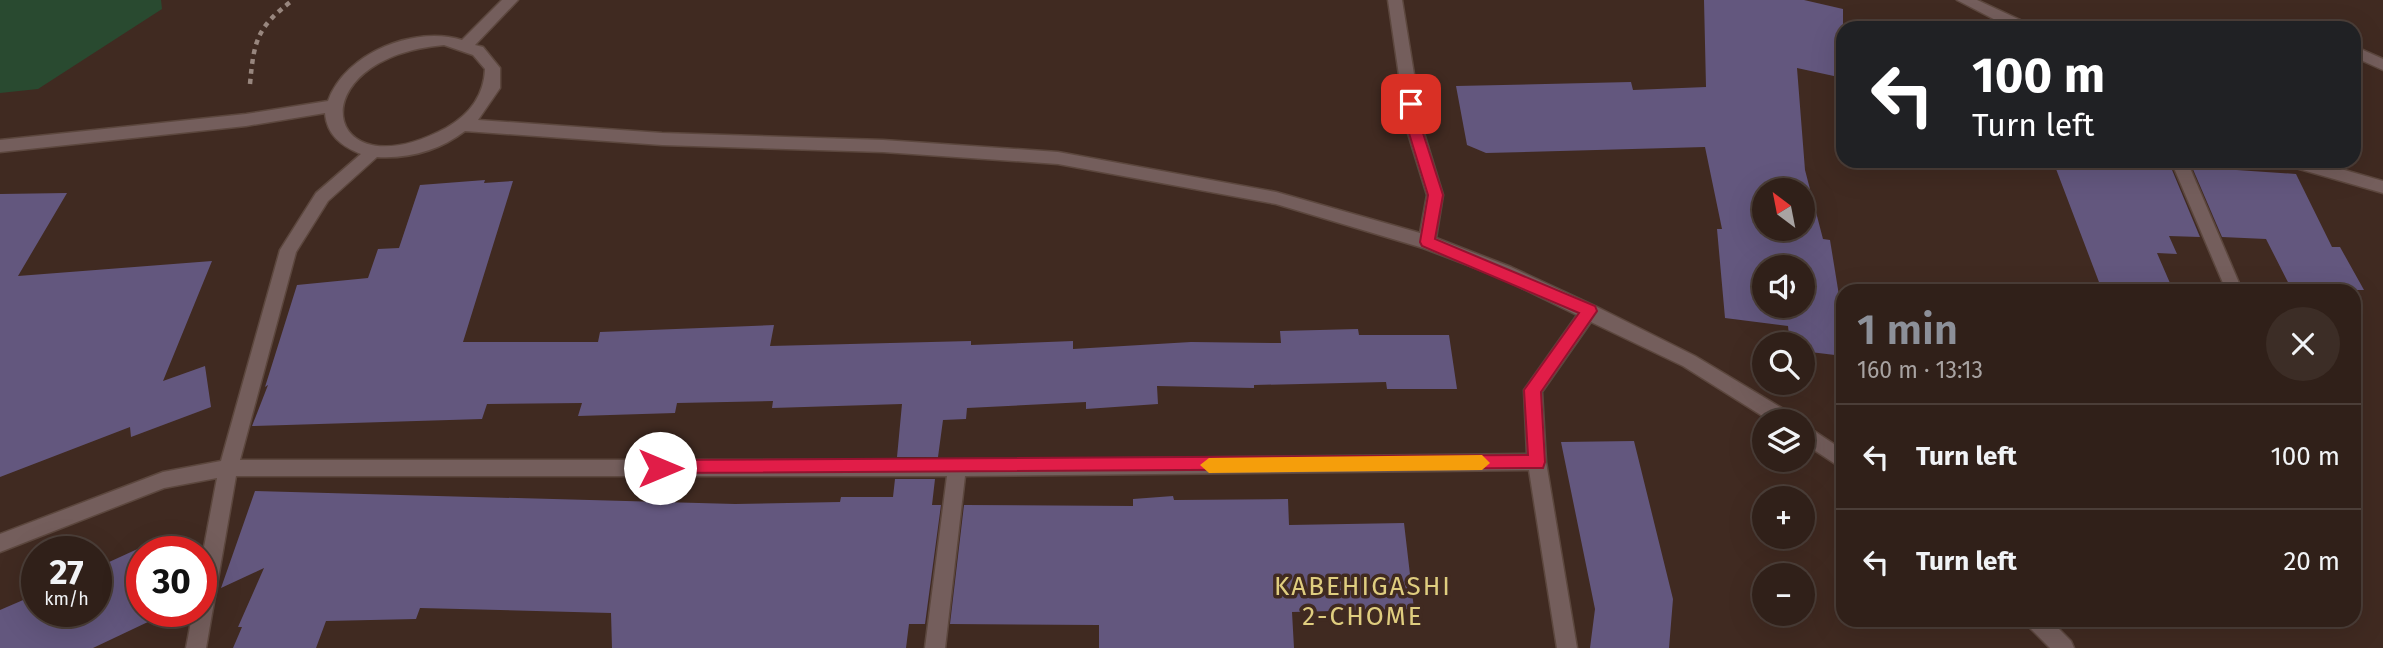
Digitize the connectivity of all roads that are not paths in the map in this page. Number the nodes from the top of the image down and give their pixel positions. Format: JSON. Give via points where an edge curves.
{"nodes":[{"id":1,"x":512,"y":0,"type":"edge"},
{"id":2,"x":1395,"y":0,"type":"edge"},
{"id":3,"x":1964,"y":0,"type":"edge"},
{"id":4,"x":2009,"y":21,"type":"edge"},
{"id":5,"x":467,"y":44,"type":"junction"},
{"id":6,"x":2361,"y":54,"type":"edge"},
{"id":7,"x":2383,"y":65,"type":"edge"},
{"id":8,"x":334,"y":106,"type":"junction"},
{"id":9,"x":466,"y":125,"type":"junction"},
{"id":10,"x":0,"y":146,"type":"edge"},
{"id":11,"x":373,"y":152,"type":"junction"},
{"id":12,"x":2182,"y":168,"type":"edge"},
{"id":13,"x":2316,"y":168,"type":"edge"},
{"id":14,"x":2383,"y":187,"type":"edge"},
{"id":15,"x":1427,"y":242,"type":"junction"},
{"id":16,"x":2231,"y":284,"type":"edge"},
{"id":17,"x":1589,"y":311,"type":"junction"},
{"id":18,"x":1767,"y":409,"type":"edge"},
{"id":19,"x":1815,"y":441,"type":"edge"},
{"id":20,"x":1836,"y":456,"type":"edge"},
{"id":21,"x":1537,"y":462,"type":"junction"},
{"id":22,"x":228,"y":468,"type":"junction"},
{"id":23,"x":957,"y":468,"type":"junction"},
{"id":24,"x":0,"y":542,"type":"edge"},
{"id":25,"x":2043,"y":627,"type":"edge"},
{"id":26,"x":196,"y":648,"type":"edge"},
{"id":27,"x":935,"y":648,"type":"edge"},
{"id":28,"x":1567,"y":648,"type":"edge"},
{"id":29,"x":2064,"y":648,"type":"edge"}],
"edges":[{"from":1,"to":5,"type":"street"},
{"from":2,"to":15,"type":"street","via":[[1415,130],[1435,195]]},
{"from":3,"to":4,"type":"street"},
{"from":5,"to":8,"type":"street","via":[[443,40],[390,50],[347,80]]},
{"from":5,"to":9,"type":"street","via":[[492,63],[495,77],[492,94]]},
{"from":6,"to":7,"type":"street"},
{"from":8,"to":10,"type":"street"},
{"from":8,"to":11,"type":"street","via":[[331,118],[338,134]]},
{"from":9,"to":11,"type":"street","via":[[421,148]]},
{"from":9,"to":15,"type":"street","via":[[1058,158],[1276,198]]},
{"from":11,"to":22,"type":"street","via":[[322,197],[288,250]]},
{"from":12,"to":16,"type":"street"},
{"from":13,"to":14,"type":"street"},
{"from":15,"to":17,"type":"street"},
{"from":17,"to":18,"type":"street","via":[[1689,361]]},
{"from":17,"to":21,"type":"street","via":[[1533,390]]},
{"from":19,"to":20,"type":"street"},
{"from":21,"to":23,"type":"street"},
{"from":21,"to":28,"type":"street"},
{"from":22,"to":23,"type":"street"},
{"from":22,"to":24,"type":"street","via":[[163,480]]},
{"from":22,"to":26,"type":"street"},
{"from":23,"to":27,"type":"street"},
{"from":25,"to":29,"type":"street"}]}
